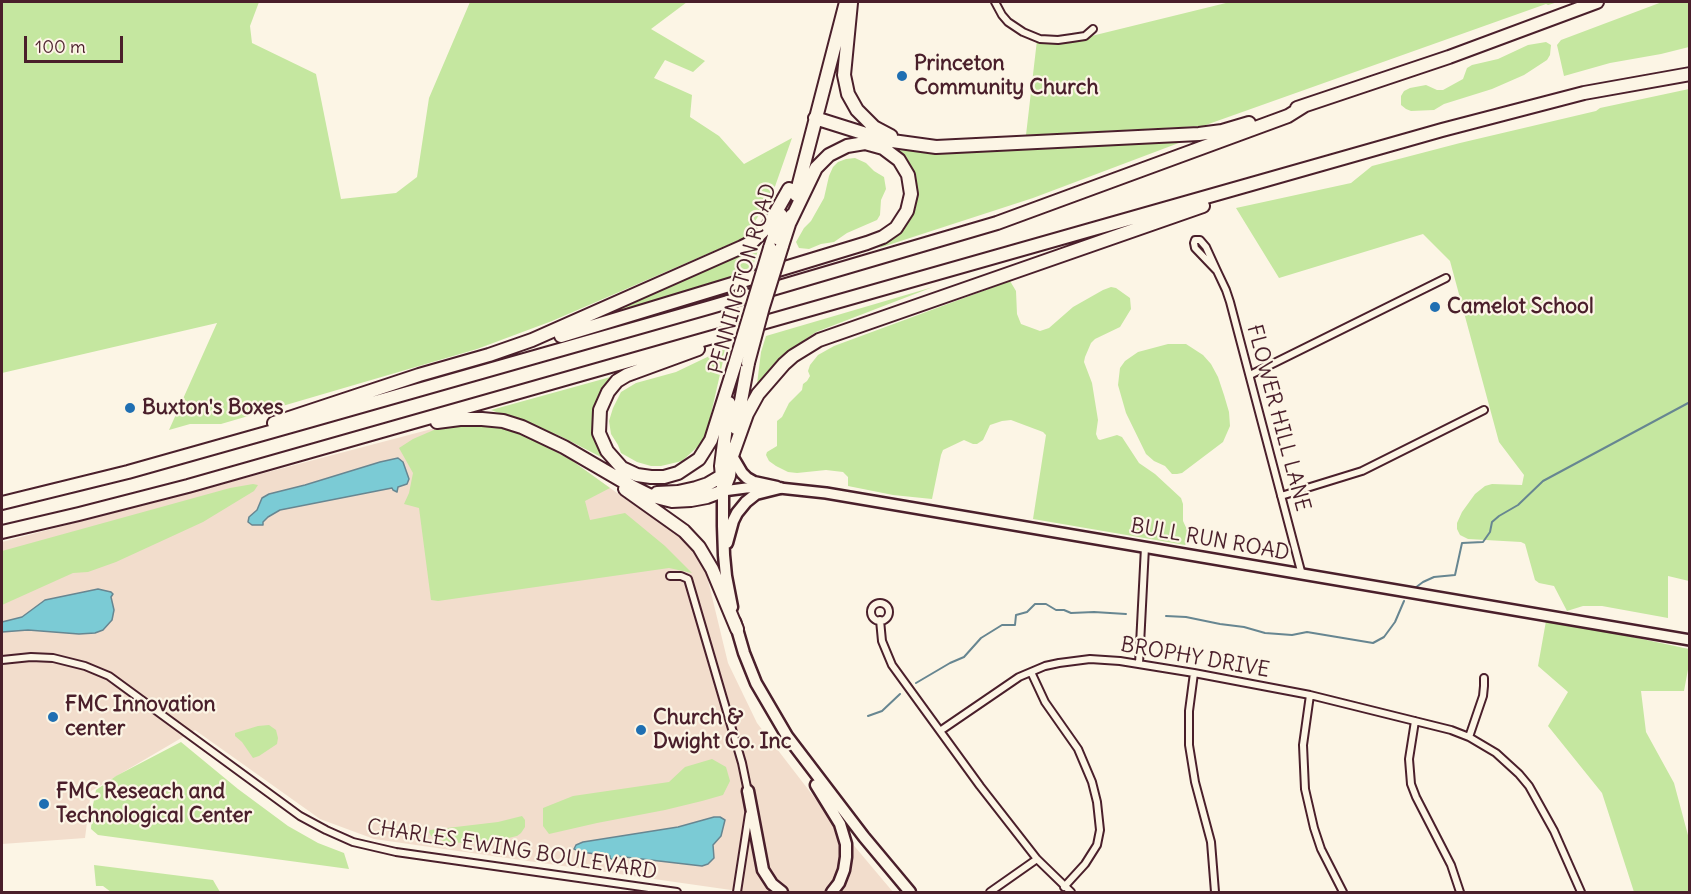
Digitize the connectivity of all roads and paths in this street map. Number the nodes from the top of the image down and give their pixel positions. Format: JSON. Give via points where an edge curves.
{"nodes":[{"id":1,"x":846,"y":2,"type":"edge"},
{"id":2,"x":851,"y":2,"type":"edge"},
{"id":3,"x":995,"y":2,"type":"edge"},
{"id":4,"x":1597,"y":2,"type":"edge"},
{"id":5,"x":1093,"y":29,"type":"dead end"},
{"id":6,"x":1689,"y":74,"type":"edge"},
{"id":7,"x":1304,"y":106,"type":"junction"},
{"id":8,"x":815,"y":118,"type":"junction"},
{"id":9,"x":1392,"y":144,"type":"junction"},
{"id":10,"x":923,"y":146,"type":"junction"},
{"id":11,"x":789,"y":189,"type":"junction"},
{"id":12,"x":790,"y":222,"type":"junction"},
{"id":13,"x":776,"y":247,"type":"junction"},
{"id":14,"x":1217,"y":271,"type":"junction"},
{"id":15,"x":1446,"y":278,"type":"dead end"},
{"id":16,"x":833,"y":302,"type":"junction"},
{"id":17,"x":489,"y":356,"type":"junction"},
{"id":18,"x":735,"y":364,"type":"junction"},
{"id":19,"x":1250,"y":375,"type":"junction"},
{"id":20,"x":1484,"y":410,"type":"dead end"},
{"id":21,"x":394,"y":428,"type":"junction"},
{"id":22,"x":578,"y":455,"type":"junction"},
{"id":23,"x":731,"y":462,"type":"junction"},
{"id":24,"x":152,"y":465,"type":"junction"},
{"id":25,"x":721,"y":478,"type":"junction"},
{"id":26,"x":780,"y":488,"type":"junction"},
{"id":27,"x":638,"y":489,"type":"junction"},
{"id":28,"x":723,"y":491,"type":"junction"},
{"id":29,"x":1281,"y":496,"type":"junction"},
{"id":30,"x":2,"y":503,"type":"edge"},
{"id":31,"x":2,"y":532,"type":"edge"},
{"id":32,"x":1145,"y":547,"type":"junction"},
{"id":33,"x":724,"y":555,"type":"junction"},
{"id":34,"x":1302,"y":575,"type":"junction"},
{"id":35,"x":670,"y":576,"type":"dead end"},
{"id":36,"x":880,"y":620,"type":"dead end"},
{"id":37,"x":737,"y":629,"type":"junction"},
{"id":38,"x":1689,"y":640,"type":"edge"},
{"id":39,"x":2,"y":660,"type":"edge"},
{"id":40,"x":1139,"y":664,"type":"junction"},
{"id":41,"x":1031,"y":672,"type":"junction"},
{"id":42,"x":1194,"y":673,"type":"junction"},
{"id":43,"x":1484,"y":678,"type":"dead end"},
{"id":44,"x":1310,"y":695,"type":"junction"},
{"id":45,"x":1415,"y":721,"type":"junction"},
{"id":46,"x":940,"y":731,"type":"junction"},
{"id":47,"x":787,"y":736,"type":"junction"},
{"id":48,"x":1469,"y":737,"type":"junction"},
{"id":49,"x":747,"y":791,"type":"junction"},
{"id":50,"x":1037,"y":859,"type":"junction"},
{"id":51,"x":1064,"y":887,"type":"junction"},
{"id":52,"x":835,"y":890,"type":"edge"},
{"id":53,"x":654,"y":891,"type":"edge"},
{"id":54,"x":677,"y":892,"type":"edge"},
{"id":55,"x":737,"y":892,"type":"edge"},
{"id":56,"x":782,"y":892,"type":"edge"},
{"id":57,"x":910,"y":892,"type":"edge"},
{"id":58,"x":990,"y":892,"type":"edge"},
{"id":59,"x":1071,"y":892,"type":"edge"},
{"id":60,"x":1215,"y":892,"type":"edge"},
{"id":61,"x":1343,"y":892,"type":"edge"},
{"id":62,"x":1460,"y":892,"type":"edge"},
{"id":63,"x":1581,"y":892,"type":"edge"}],
"edges":[{"from":1,"to":8,"type":"highway","name":"PENNINGTON ROAD"},
{"from":2,"to":10,"type":"highway","via":[[844,75],[852,103],[885,134]]},
{"from":3,"to":5,"type":"street","via":[[1008,22],[1040,39],[1085,36]]},
{"from":4,"to":7,"type":"highway"},
{"from":6,"to":9,"type":"highway","via":[[1562,98]]},
{"from":7,"to":10,"type":"highway","via":[[1199,134]]},
{"from":7,"to":24,"type":"highway","via":[[1288,116],[997,223]]},
{"from":8,"to":10,"type":"highway","via":[[885,140]]},
{"from":8,"to":11,"type":"highway","name":"PENNINGTON ROAD"},
{"from":8,"to":12,"type":"highway","name":"PENNINGTON ROAD"},
{"from":9,"to":16,"type":"highway"},
{"from":9,"to":23,"type":"highway","via":[[819,340],[784,364],[758,394]]},
{"from":11,"to":13,"type":"highway","name":"PENNINGTON ROAD"},
{"from":11,"to":17,"type":"highway","via":[[768,226],[742,247],[569,325]]},
{"from":12,"to":13,"type":"highway","name":"PENNINGTON ROAD"},
{"from":12,"to":17,"type":"highway","via":[[813,172],[829,155],[846,146],[865,143],[883,148],[908,175],[911,194],[907,211],[883,237]]},
{"from":13,"to":18,"type":"highway","name":"PENNINGTON ROAD","bridge":true,"via":[[750,309]]},
{"from":13,"to":23,"type":"highway","name":"PENNINGTON ROAD","bridge":true,"via":[[748,363]]},
{"from":14,"to":14,"type":"street","name":"FLOWER HILL LANE","via":[[1205,244],[1195,240],[1195,248]]},
{"from":14,"to":19,"type":"street","name":"FLOWER HILL LANE","via":[[1230,302]]},
{"from":15,"to":19,"type":"street"},
{"from":16,"to":18,"type":"highway","via":[[624,377],[608,392],[600,410],[600,439],[606,451],[622,468],[642,476],[668,476],[688,468],[711,440]]},
{"from":16,"to":21,"type":"highway"},
{"from":17,"to":24,"type":"highway","via":[[419,375]]},
{"from":18,"to":25,"type":"highway","name":"PENNINGTON ROAD"},
{"from":19,"to":29,"type":"street","name":"FLOWER HILL LANE"},
{"from":20,"to":29,"type":"street","via":[[1367,469]]},
{"from":21,"to":22,"type":"highway","via":[[460,419],[492,420],[533,431]]},
{"from":21,"to":31,"type":"highway"},
{"from":22,"to":27,"type":"highway"},
{"from":22,"to":37,"type":"highway","via":[[694,541],[712,569]]},
{"from":23,"to":25,"type":"highway"},
{"from":23,"to":26,"type":"main road","via":[[754,482]]},
{"from":23,"to":28,"type":"highway","name":"PENNINGTON ROAD"},
{"from":24,"to":30,"type":"highway"},
{"from":25,"to":27,"type":"highway","via":[[678,492]]},
{"from":25,"to":28,"type":"highway","name":"PENNINGTON ROAD"},
{"from":26,"to":28,"type":"street","name":"BULL RUN ROAD"},
{"from":26,"to":32,"type":"street","name":"BULL RUN ROAD"},
{"from":26,"to":33,"type":"main road","via":[[756,494],[741,507]]},
{"from":27,"to":28,"type":"highway","via":[[678,501]]},
{"from":28,"to":33,"type":"main road","name":"PENNINGTON ROAD"},
{"from":29,"to":34,"type":"street","name":"FLOWER HILL LANE"},
{"from":32,"to":34,"type":"street","name":"BULL RUN ROAD"},
{"from":32,"to":40,"type":"street"},
{"from":33,"to":37,"type":"main road","name":"PENNINGTON ROAD"},
{"from":34,"to":38,"type":"street","name":"BULL RUN ROAD"},
{"from":35,"to":49,"type":"street","via":[[688,579]]},
{"from":36,"to":46,"type":"street","via":[[882,641],[892,665]]},
{"from":37,"to":47,"type":"main road","name":"PENNINGTON ROAD","via":[[756,683]]},
{"from":39,"to":53,"type":"street","name":"CHARLES EWING BOULEVARD","via":[[53,658],[109,676],[300,816],[353,842]]},
{"from":40,"to":41,"type":"street","name":"BROPHY DRIVE","via":[[1082,659]]},
{"from":40,"to":42,"type":"street","name":"BROPHY DRIVE"},
{"from":41,"to":46,"type":"street","name":"BROPHY DRIVE","via":[[1006,684]]},
{"from":41,"to":51,"type":"street","via":[[1045,702],[1078,748],[1097,802],[1100,830],[1095,849]]},
{"from":42,"to":44,"type":"street","name":"BROPHY DRIVE"},
{"from":42,"to":60,"type":"street","via":[[1189,745],[1211,842]]},
{"from":43,"to":48,"type":"street","via":[[1483,696]]},
{"from":44,"to":45,"type":"street","name":"BROPHY DRIVE"},
{"from":44,"to":61,"type":"street","via":[[1303,745],[1305,789],[1321,849]]},
{"from":45,"to":48,"type":"street","name":"BROPHY DRIVE"},
{"from":45,"to":62,"type":"street","via":[[1408,759],[1411,784]]},
{"from":46,"to":50,"type":"street"},
{"from":47,"to":52,"type":"main road","via":[[842,828],[846,853]]},
{"from":47,"to":57,"type":"main road","name":"PENNINGTON ROAD"},
{"from":48,"to":63,"type":"street","name":"BROPHY DRIVE","via":[[1502,758],[1529,786]]},
{"from":49,"to":55,"type":"street","via":[[749,820]]},
{"from":49,"to":56,"type":"main road","via":[[763,870],[771,884]]},
{"from":50,"to":51,"type":"street"},
{"from":50,"to":58,"type":"street"},
{"from":51,"to":59,"type":"street"},
{"from":53,"to":54,"type":"street","name":"CHARLES EWING BOULEVARD"}]}
